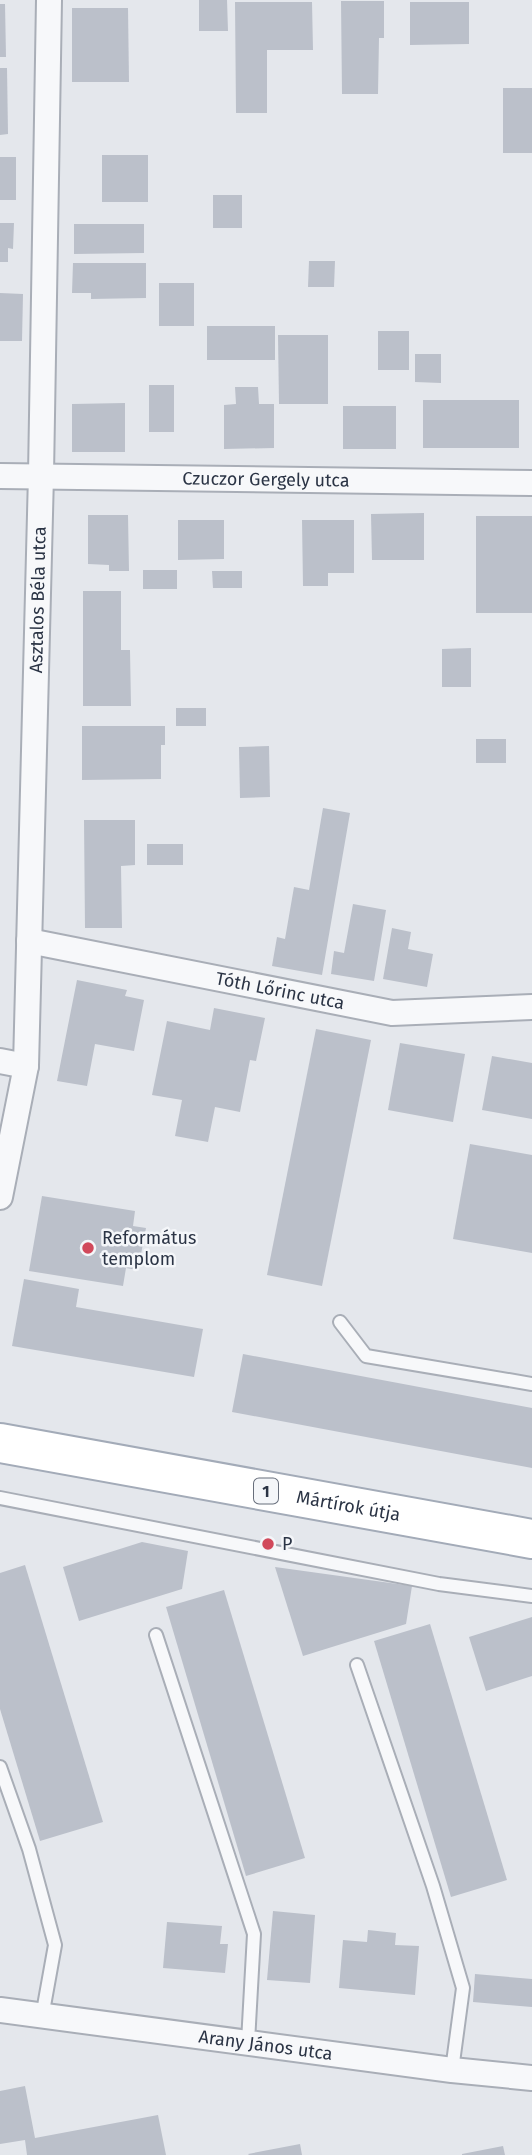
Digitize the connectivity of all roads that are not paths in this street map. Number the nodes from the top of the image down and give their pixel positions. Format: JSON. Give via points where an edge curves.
{"nodes":[{"id":1,"x":48,"y":0,"type":"edge"},
{"id":2,"x":41,"y":475,"type":"junction"},
{"id":3,"x":0,"y":476,"type":"edge"},
{"id":4,"x":532,"y":483,"type":"edge"},
{"id":5,"x":29,"y":941,"type":"junction"},
{"id":6,"x":532,"y":1007,"type":"edge"},
{"id":7,"x":0,"y":1061,"type":"edge"},
{"id":8,"x":26,"y":1066,"type":"junction"},
{"id":9,"x":0,"y":1197,"type":"edge"},
{"id":10,"x":340,"y":1322,"type":"dead end"},
{"id":11,"x":532,"y":1384,"type":"edge"},
{"id":12,"x":0,"y":1443,"type":"edge"},
{"id":13,"x":0,"y":1498,"type":"edge"},
{"id":14,"x":532,"y":1539,"type":"edge"},
{"id":15,"x":532,"y":1596,"type":"edge"},
{"id":16,"x":156,"y":1635,"type":"dead end"},
{"id":17,"x":357,"y":1665,"type":"dead end"},
{"id":18,"x":0,"y":1766,"type":"edge"},
{"id":19,"x":0,"y":2010,"type":"edge"},
{"id":20,"x":42,"y":2017,"type":"junction"},
{"id":21,"x":248,"y":2042,"type":"junction"},
{"id":22,"x":452,"y":2070,"type":"junction"},
{"id":23,"x":532,"y":2078,"type":"edge"}],
"edges":[{"from":1,"to":2,"type":"street","name":"Asztalos Béla utca"},
{"from":2,"to":3,"type":"street","name":"Czuczor Gergely utca"},
{"from":2,"to":4,"type":"street","name":"Czuczor Gergely utca"},
{"from":2,"to":5,"type":"street","name":"Asztalos Béla utca"},
{"from":5,"to":6,"type":"street","name":"Tóth Lőrinc utca","via":[[392,1013]]},
{"from":5,"to":8,"type":"street","name":"Asztalos Béla utca"},
{"from":7,"to":8,"type":"street"},
{"from":8,"to":9,"type":"street","name":"Asztalos Béla utca"},
{"from":10,"to":11,"type":"lane","via":[[366,1356]]},
{"from":12,"to":14,"type":"main road","name":"Mártírok útja","number":"1"},
{"from":13,"to":15,"type":"lane","via":[[439,1584]]},
{"from":16,"to":21,"type":"lane","via":[[254,1934]]},
{"from":17,"to":22,"type":"lane","via":[[463,1988]]},
{"from":18,"to":20,"type":"lane","via":[[29,1849],[54,1945]]},
{"from":19,"to":20,"type":"street","name":"Arany János utca"},
{"from":20,"to":21,"type":"street","name":"Arany János utca"},
{"from":21,"to":22,"type":"street","name":"Arany János utca"},
{"from":22,"to":23,"type":"street","name":"Arany János utca"}]}
